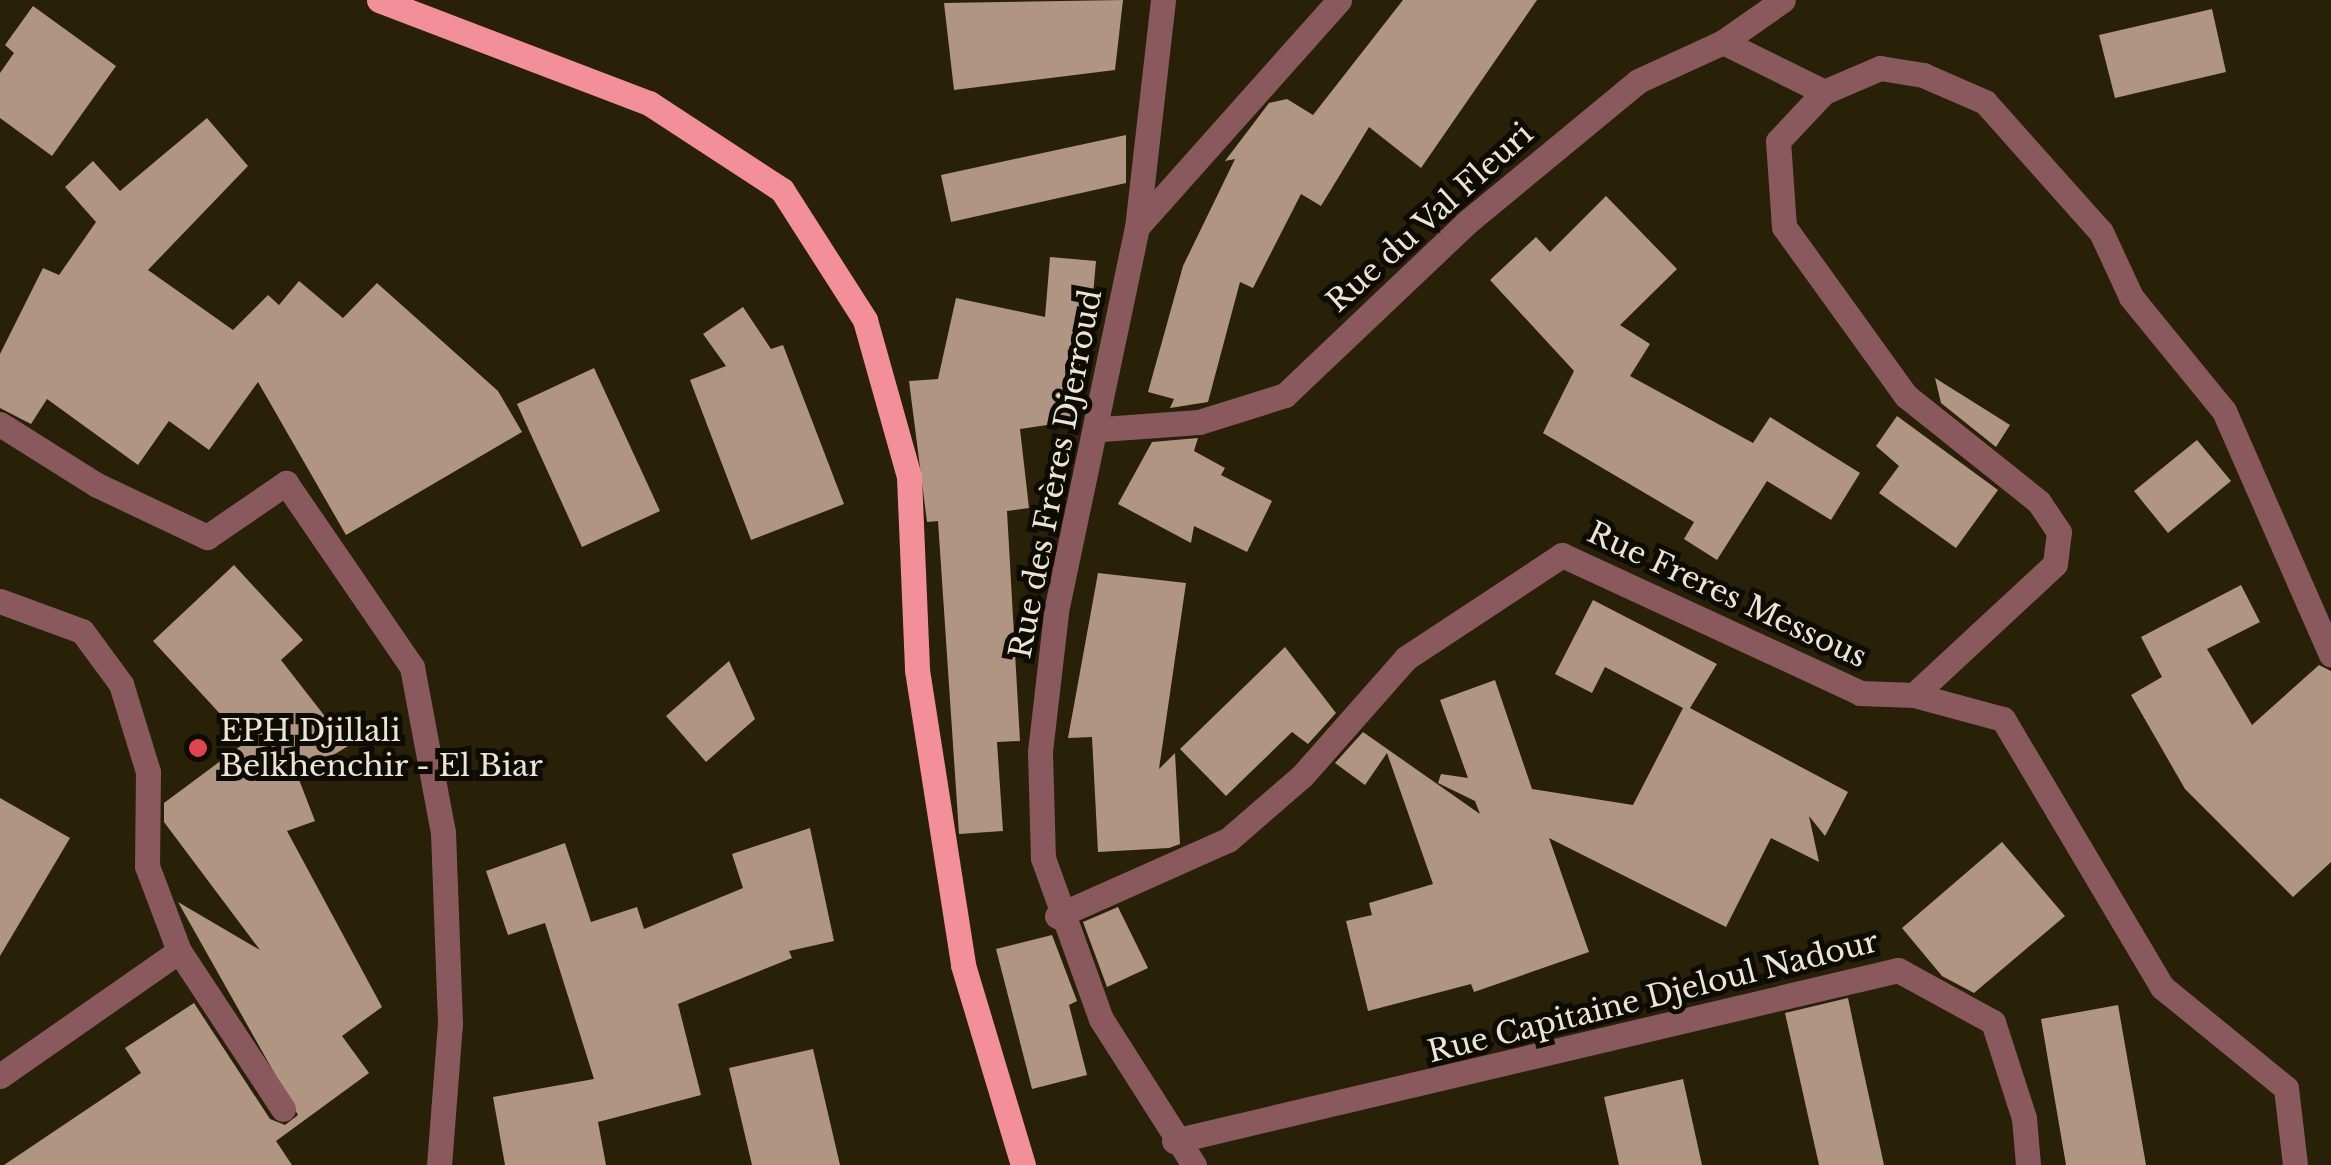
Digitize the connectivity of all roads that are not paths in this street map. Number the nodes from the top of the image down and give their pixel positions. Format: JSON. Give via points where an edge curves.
{"nodes":[{"id":1,"x":379,"y":0,"type":"edge"},
{"id":2,"x":1163,"y":0,"type":"edge"},
{"id":3,"x":1339,"y":0,"type":"edge"},
{"id":4,"x":1784,"y":0,"type":"edge"},
{"id":5,"x":1722,"y":42,"type":"junction"},
{"id":6,"x":1824,"y":92,"type":"junction"},
{"id":7,"x":1137,"y":227,"type":"junction"},
{"id":8,"x":0,"y":424,"type":"edge"},
{"id":9,"x":1102,"y":429,"type":"junction"},
{"id":10,"x":0,"y":601,"type":"edge"},
{"id":11,"x":2331,"y":655,"type":"edge"},
{"id":12,"x":1914,"y":695,"type":"junction"},
{"id":13,"x":1057,"y":916,"type":"junction"},
{"id":14,"x":179,"y":951,"type":"junction"},
{"id":15,"x":0,"y":1076,"type":"edge"},
{"id":16,"x":284,"y":1109,"type":"dead end"},
{"id":17,"x":1174,"y":1141,"type":"junction"},
{"id":18,"x":439,"y":1165,"type":"edge"},
{"id":19,"x":1023,"y":1165,"type":"edge"},
{"id":20,"x":1194,"y":1165,"type":"edge"},
{"id":21,"x":2028,"y":1165,"type":"edge"},
{"id":22,"x":2295,"y":1165,"type":"edge"}],
"edges":[{"from":1,"to":19,"type":"main road","via":[[649,103],[782,190],[865,320],[909,477],[917,670],[963,965]]},
{"from":2,"to":7,"type":"street","name":"Rue des Frères Djerroud"},
{"from":3,"to":7,"type":"street"},
{"from":4,"to":5,"type":"street","name":"Rue du Val Fleuri"},
{"from":5,"to":6,"type":"street"},
{"from":5,"to":9,"type":"street","name":"Rue du Val Fleuri","via":[[1638,81],[1466,223],[1286,395],[1199,422]]},
{"from":6,"to":11,"type":"street","via":[[1880,68],[1923,74],[1985,102],[2044,159],[2101,232],[2131,297],[2224,412]]},
{"from":6,"to":12,"type":"street","via":[[1778,141],[1784,227],[1906,396],[2039,502],[2059,532],[2055,564]]},
{"from":7,"to":9,"type":"street","name":"Rue des Frères Djerroud"},
{"from":8,"to":18,"type":"street","via":[[96,486],[207,538],[286,483],[412,667],[442,832],[450,1024]]},
{"from":9,"to":13,"type":"street","name":"Rue des Frères Djerroud","via":[[1056,614],[1040,752],[1043,858]]},
{"from":10,"to":14,"type":"street","via":[[82,631],[121,684],[148,772],[147,866]]},
{"from":12,"to":13,"type":"street","name":"Rue Freres Messous","via":[[1860,693],[1562,554],[1406,658],[1302,776],[1228,840]]},
{"from":12,"to":22,"type":"street","name":"Rue Freres Messous","via":[[2003,720],[2162,986],[2286,1088]]},
{"from":13,"to":17,"type":"street","name":"Rue des Frères Djerroud","via":[[1102,1019]]},
{"from":14,"to":15,"type":"street"},
{"from":14,"to":16,"type":"street"},
{"from":17,"to":20,"type":"street","name":"Rue des Frères Djerroud"},
{"from":17,"to":21,"type":"street","name":"Rue Capitaine Djeloul Nadour","via":[[1898,970],[1993,1022],[2024,1118]]}]}
